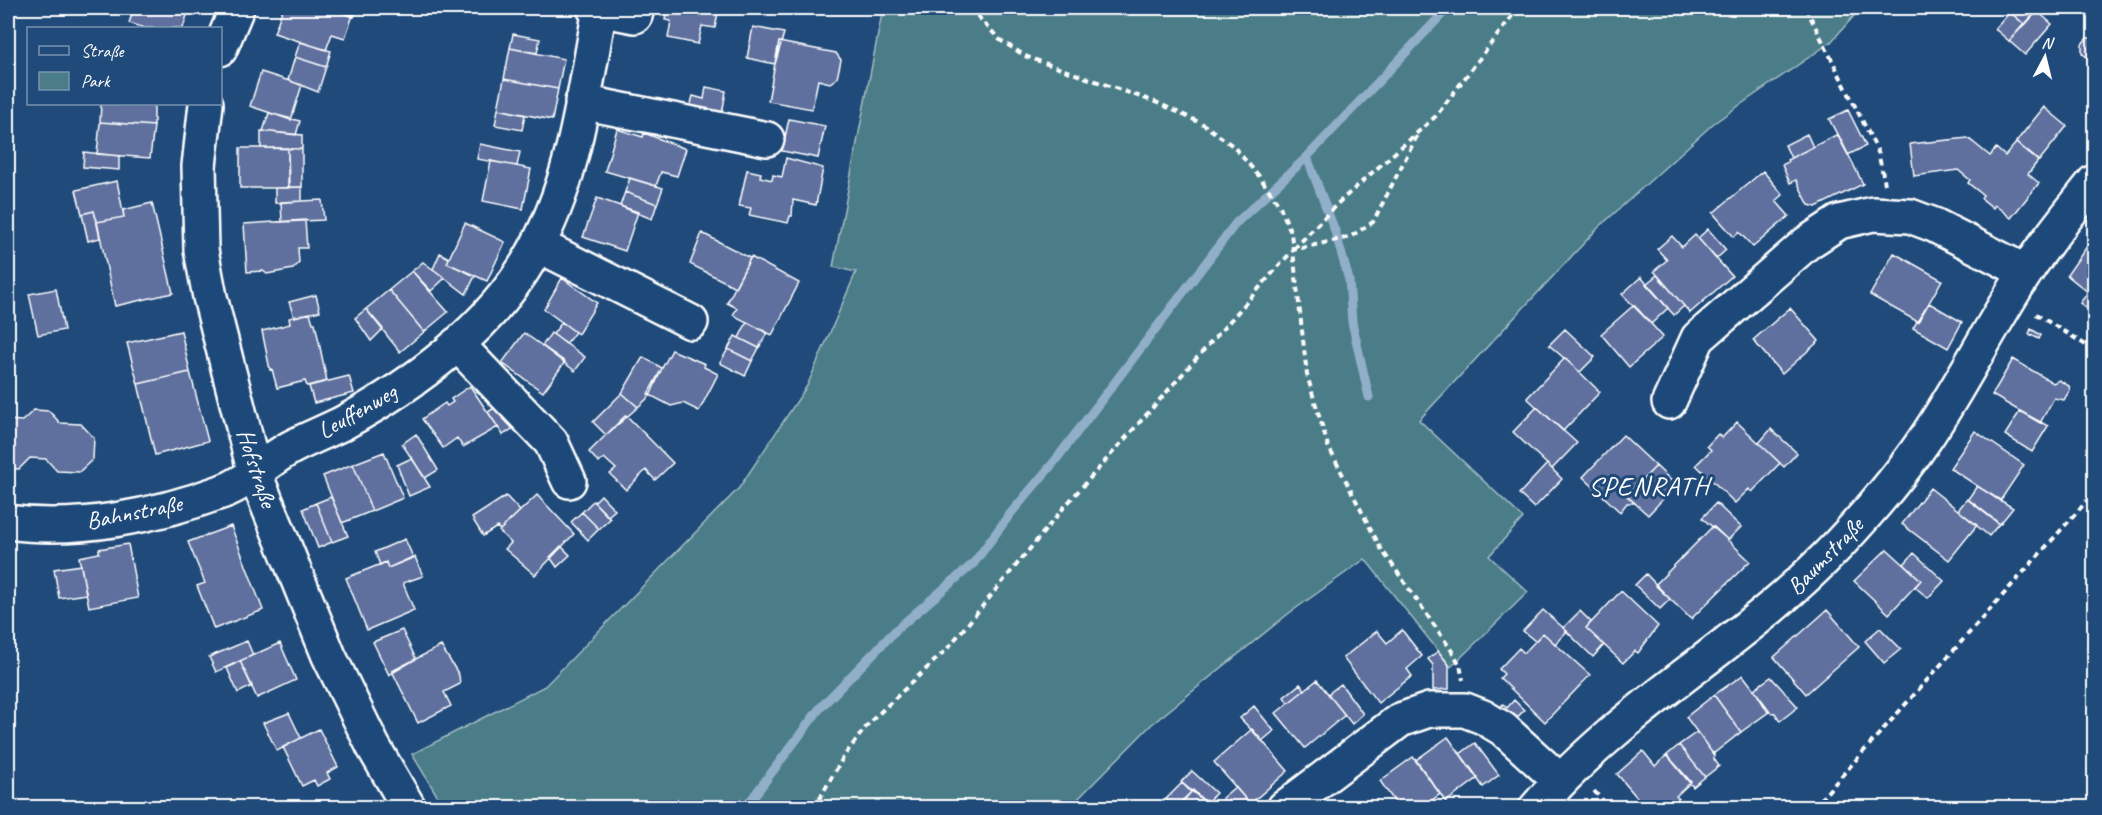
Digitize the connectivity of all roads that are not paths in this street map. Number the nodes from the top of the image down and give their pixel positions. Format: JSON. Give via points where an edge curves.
{"nodes":[{"id":1,"x":237,"y":8,"type":"edge"},
{"id":2,"x":597,"y":8,"type":"edge"},
{"id":3,"x":637,"y":8,"type":"edge"},
{"id":4,"x":222,"y":44,"type":"edge"},
{"id":5,"x":582,"y":102,"type":"junction"},
{"id":6,"x":206,"y":105,"type":"edge"},
{"id":7,"x":767,"y":139,"type":"dead end"},
{"id":8,"x":2094,"y":182,"type":"edge"},
{"id":9,"x":538,"y":245,"type":"junction"},
{"id":10,"x":2018,"y":285,"type":"junction"},
{"id":11,"x":691,"y":322,"type":"dead end"},
{"id":12,"x":457,"y":344,"type":"junction"},
{"id":13,"x":1670,"y":402,"type":"dead end"},
{"id":14,"x":255,"y":474,"type":"junction"},
{"id":15,"x":569,"y":481,"type":"dead end"},
{"id":16,"x":8,"y":522,"type":"edge"},
{"id":17,"x":1559,"y":780,"type":"junction"},
{"id":18,"x":409,"y":807,"type":"edge"},
{"id":19,"x":1284,"y":807,"type":"edge"},
{"id":20,"x":1536,"y":807,"type":"edge"}],
"edges":[{"from":1,"to":4,"type":"street"},
{"from":2,"to":3,"type":"street","name":"Leuffenweg","via":[[635,16]]},
{"from":2,"to":5,"type":"street","name":"Leuffenweg"},
{"from":5,"to":7,"type":"street"},
{"from":5,"to":9,"type":"street","name":"Leuffenweg","via":[[564,182]]},
{"from":6,"to":14,"type":"street","name":"Hofstraße","via":[[199,166],[201,250]]},
{"from":8,"to":10,"type":"street","name":"Baumstraße"},
{"from":9,"to":11,"type":"street"},
{"from":9,"to":12,"type":"street","name":"Leuffenweg","via":[[503,298]]},
{"from":10,"to":13,"type":"street","via":[[1923,220],[1887,213],[1839,222],[1807,243],[1698,338]]},
{"from":10,"to":17,"type":"street","name":"Baumstraße","via":[[1925,439],[1838,545],[1759,620],[1664,689]]},
{"from":12,"to":14,"type":"street","name":"Leuffenweg","via":[[385,397],[290,448]]},
{"from":12,"to":15,"type":"street","via":[[551,442]]},
{"from":14,"to":16,"type":"street","name":"Bahnstraße","via":[[222,492],[114,519],[59,525]]},
{"from":14,"to":18,"type":"street","name":"Hofstraße","via":[[329,656],[373,746]]},
{"from":17,"to":19,"type":"street","via":[[1503,729],[1484,717],[1465,710],[1429,710],[1400,720]]},
{"from":17,"to":20,"type":"street","name":"Baumstraße"}]}
